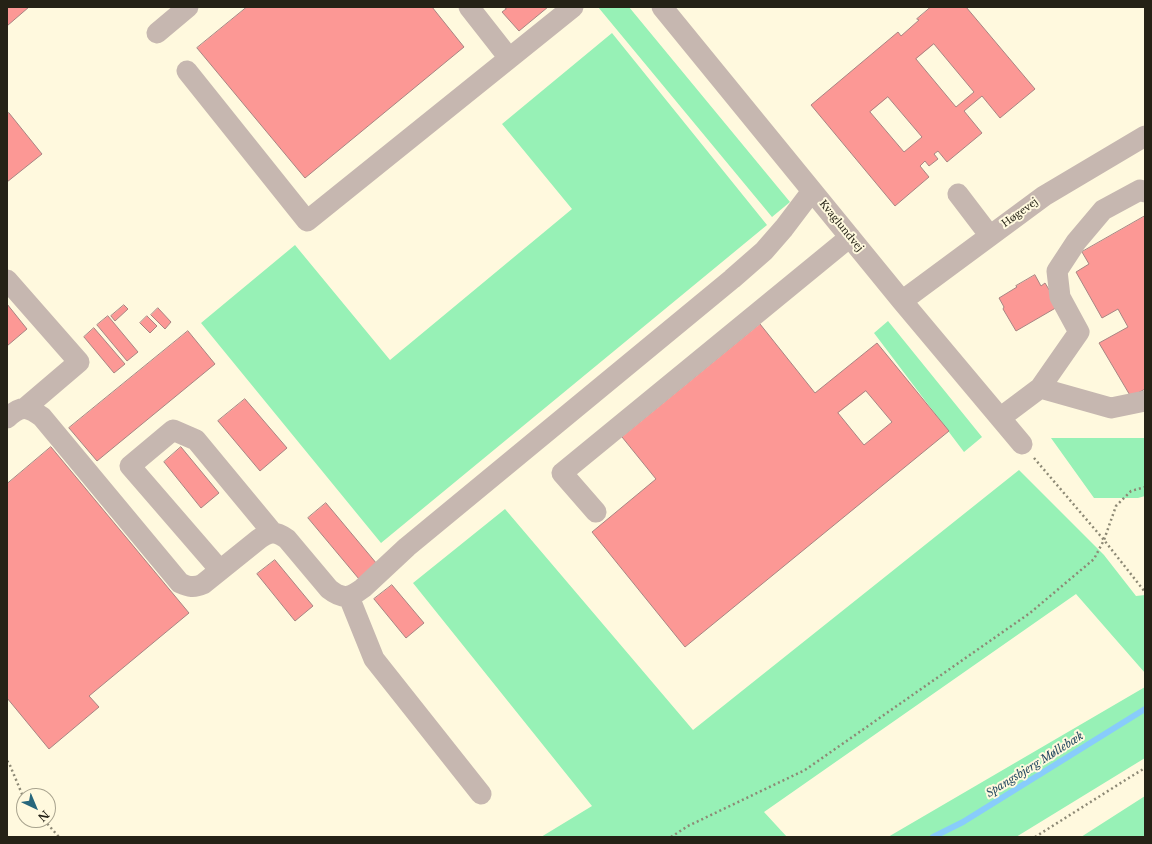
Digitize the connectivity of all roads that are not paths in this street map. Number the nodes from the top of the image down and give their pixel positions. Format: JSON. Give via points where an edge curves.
{"nodes":[{"id":1,"x":188,"y":7,"type":"edge"},
{"id":2,"x":469,"y":7,"type":"edge"},
{"id":3,"x":573,"y":7,"type":"edge"},
{"id":4,"x":662,"y":7,"type":"edge"},
{"id":5,"x":157,"y":33,"type":"dead end"},
{"id":6,"x":509,"y":58,"type":"junction"},
{"id":7,"x":187,"y":71,"type":"dead end"},
{"id":8,"x":1145,"y":136,"type":"edge"},
{"id":9,"x":812,"y":191,"type":"junction"},
{"id":10,"x":1145,"y":192,"type":"edge"},
{"id":11,"x":958,"y":194,"type":"dead end"},
{"id":12,"x":990,"y":236,"type":"junction"},
{"id":13,"x":850,"y":237,"type":"junction"},
{"id":14,"x":7,"y":280,"type":"edge"},
{"id":15,"x":902,"y":301,"type":"junction"},
{"id":16,"x":1040,"y":388,"type":"junction"},
{"id":17,"x":1145,"y":401,"type":"edge"},
{"id":18,"x":25,"y":408,"type":"junction"},
{"id":19,"x":7,"y":418,"type":"edge"},
{"id":20,"x":1000,"y":418,"type":"junction"},
{"id":21,"x":1022,"y":444,"type":"road end"},
{"id":22,"x":596,"y":512,"type":"dead end"},
{"id":23,"x":273,"y":533,"type":"junction"},
{"id":24,"x":220,"y":570,"type":"junction"},
{"id":25,"x":348,"y":597,"type":"junction"},
{"id":26,"x":481,"y":794,"type":"dead end"}],
"edges":[{"from":1,"to":5,"type":"street"},
{"from":2,"to":6,"type":"street"},
{"from":3,"to":6,"type":"street"},
{"from":4,"to":9,"type":"street","name":"Kvaglundvej"},
{"from":6,"to":7,"type":"street","via":[[307,221]]},
{"from":8,"to":12,"type":"street","name":"Høgevej","via":[[1044,196]]},
{"from":9,"to":13,"type":"street","name":"Kvaglundvej"},
{"from":9,"to":25,"type":"street","via":[[764,251],[407,547],[363,588]]},
{"from":10,"to":16,"type":"street","via":[[1140,190],[1103,210],[1076,242],[1057,271],[1060,297],[1079,332]]},
{"from":11,"to":12,"type":"street"},
{"from":12,"to":15,"type":"street","name":"Høgevej"},
{"from":13,"to":15,"type":"street","name":"Kvaglundvej"},
{"from":13,"to":22,"type":"street","via":[[562,473]]},
{"from":14,"to":18,"type":"street","via":[[79,362]]},
{"from":15,"to":20,"type":"street","name":"Kvaglundvej"},
{"from":16,"to":17,"type":"street","via":[[1111,408]]},
{"from":16,"to":20,"type":"street"},
{"from":18,"to":19,"type":"street"},
{"from":18,"to":24,"type":"street","via":[[42,417],[180,583],[195,587],[203,584]]},
{"from":20,"to":21,"type":"street","name":"Kvaglundvej"},
{"from":23,"to":24,"type":"street","via":[[266,534]]},
{"from":23,"to":24,"type":"street","via":[[196,440],[172,430],[130,466]]},
{"from":23,"to":25,"type":"street","via":[[287,539],[329,589]]},
{"from":25,"to":26,"type":"street","via":[[374,659]]}]}
